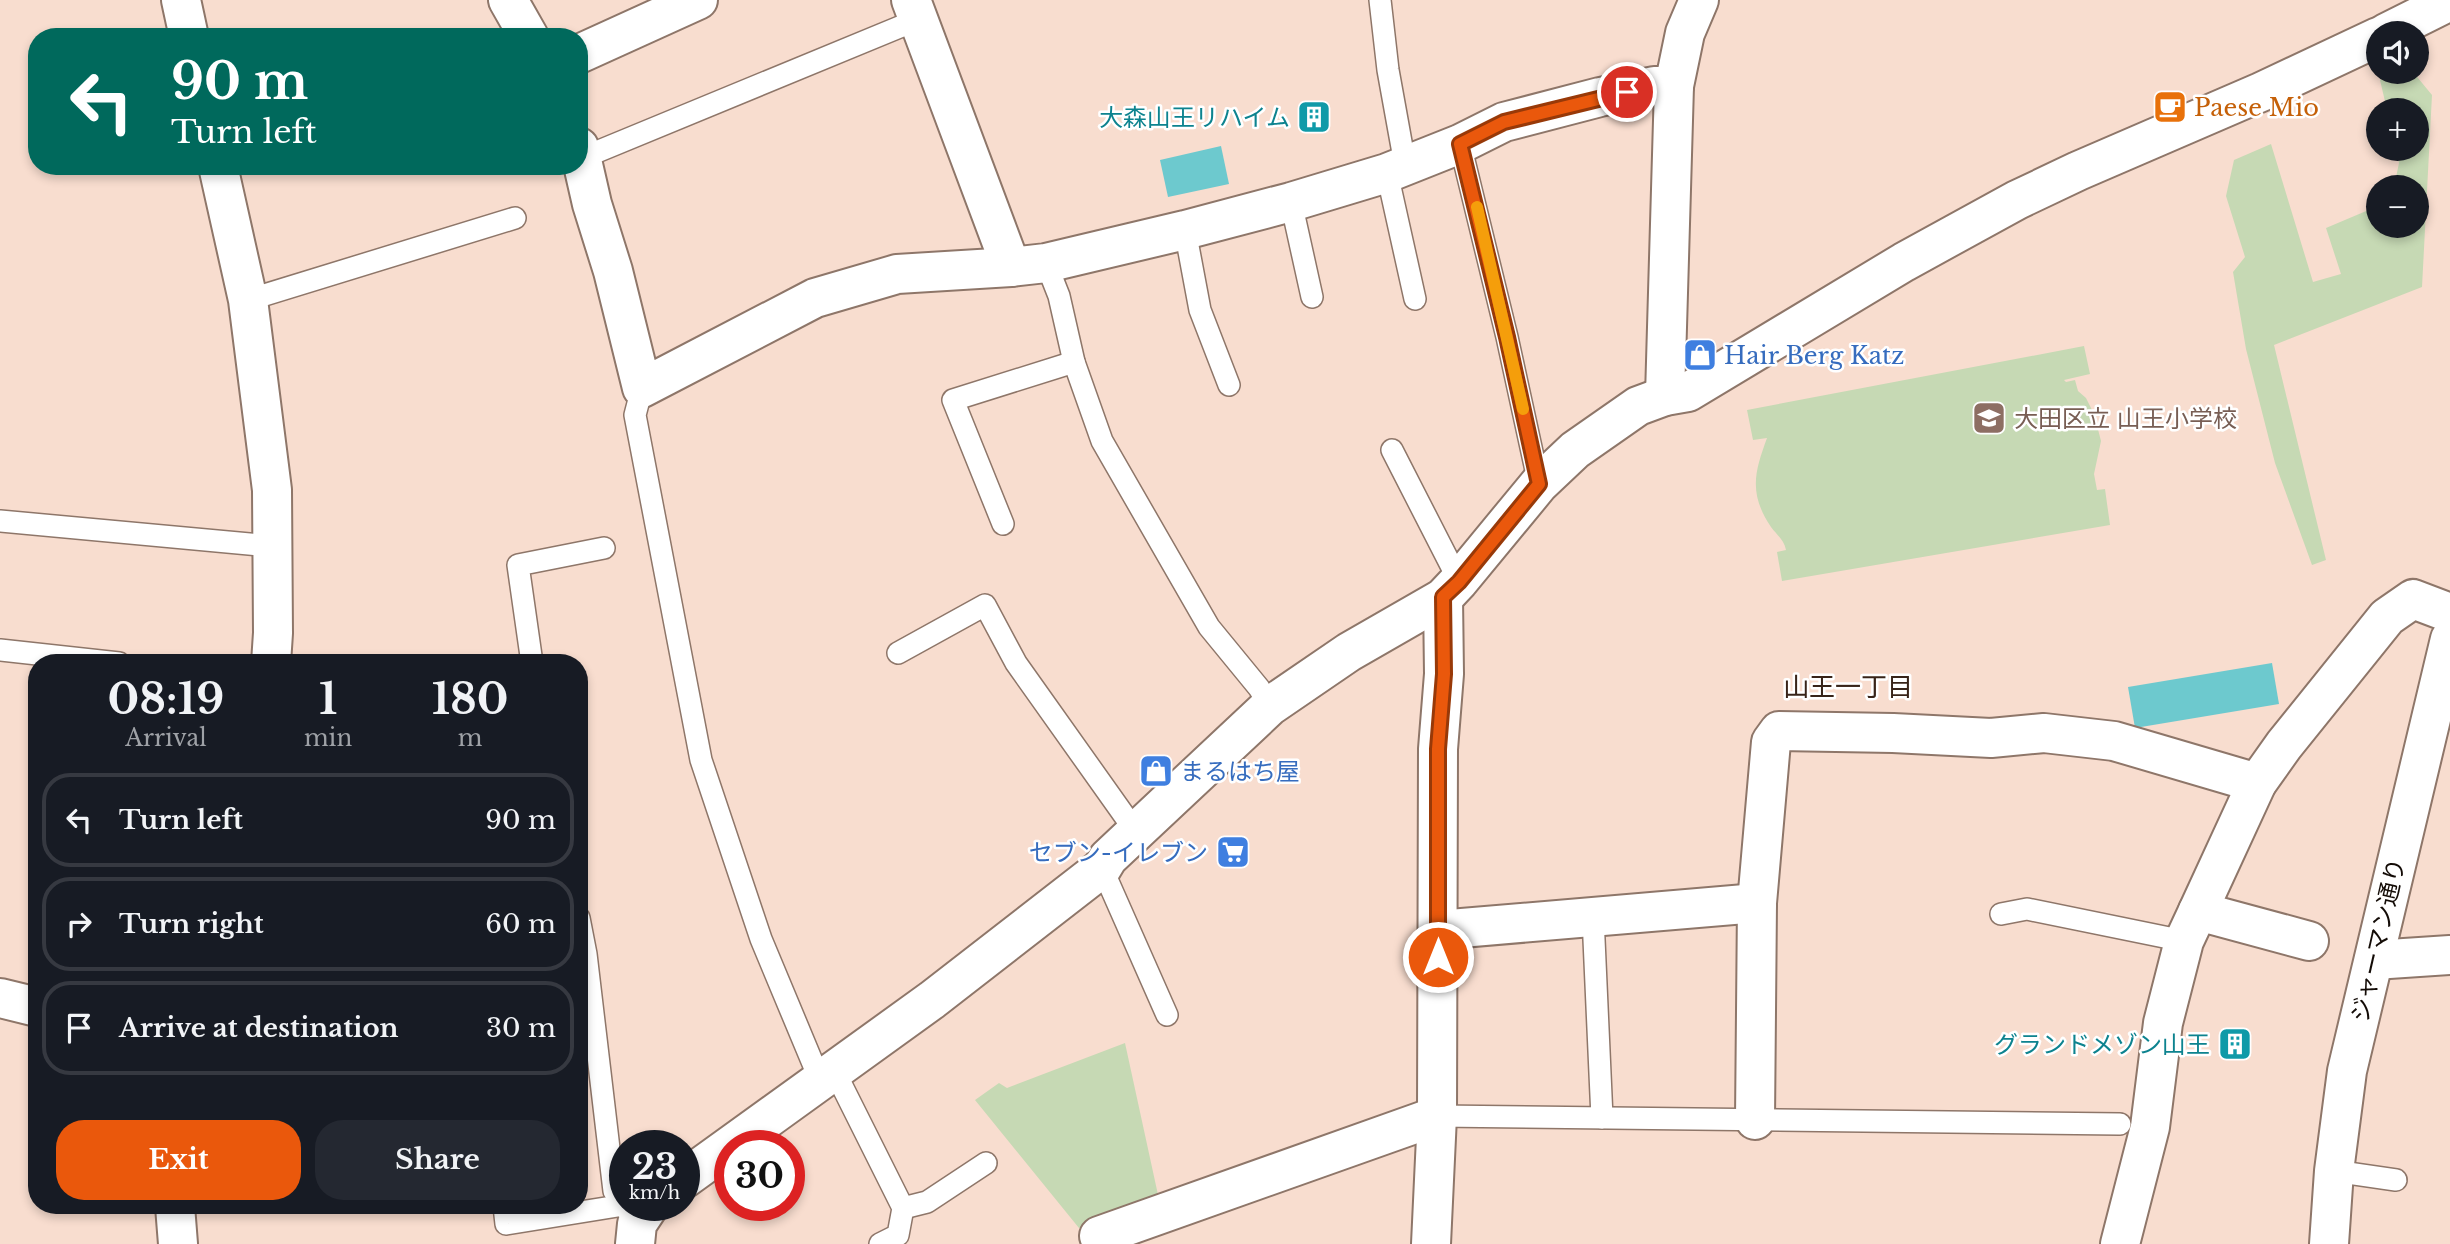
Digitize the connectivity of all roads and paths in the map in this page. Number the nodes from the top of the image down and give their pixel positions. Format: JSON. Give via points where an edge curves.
{"nodes":[{"id":1,"x":181,"y":0,"type":"edge"},
{"id":2,"x":508,"y":0,"type":"edge"},
{"id":3,"x":698,"y":0,"type":"edge"},
{"id":4,"x":1380,"y":0,"type":"edge"},
{"id":5,"x":1699,"y":0,"type":"edge"},
{"id":6,"x":2446,"y":2,"type":"edge"},
{"id":7,"x":915,"y":9,"type":"edge"},
{"id":8,"x":2409,"y":21,"type":"edge"},
{"id":9,"x":187,"y":28,"type":"edge"},
{"id":10,"x":524,"y":28,"type":"edge"},
{"id":11,"x":2366,"y":43,"type":"edge"},
{"id":12,"x":588,"y":50,"type":"edge"},
{"id":13,"x":1674,"y":86,"type":"junction"},
{"id":14,"x":1460,"y":144,"type":"junction"},
{"id":15,"x":588,"y":149,"type":"edge"},
{"id":16,"x":1396,"y":168,"type":"junction"},
{"id":17,"x":220,"y":175,"type":"edge"},
{"id":18,"x":585,"y":175,"type":"edge"},
{"id":19,"x":1291,"y":202,"type":"junction"},
{"id":20,"x":516,"y":218,"type":"dead end"},
{"id":21,"x":1185,"y":230,"type":"junction"},
{"id":22,"x":1028,"y":265,"type":"junction"},
{"id":23,"x":1312,"y":297,"type":"dead end"},
{"id":24,"x":1415,"y":299,"type":"dead end"},
{"id":25,"x":248,"y":300,"type":"junction"},
{"id":26,"x":1074,"y":362,"type":"junction"},
{"id":27,"x":1229,"y":385,"type":"dead end"},
{"id":28,"x":642,"y":388,"type":"junction"},
{"id":29,"x":1665,"y":396,"type":"junction"},
{"id":30,"x":1392,"y":450,"type":"dead end"},
{"id":31,"x":1539,"y":484,"type":"junction"},
{"id":32,"x":0,"y":521,"type":"edge"},
{"id":33,"x":1003,"y":524,"type":"dead end"},
{"id":34,"x":271,"y":545,"type":"junction"},
{"id":35,"x":604,"y":548,"type":"dead end"},
{"id":36,"x":1451,"y":589,"type":"junction"},
{"id":37,"x":2450,"y":613,"type":"edge"},
{"id":38,"x":2450,"y":639,"type":"edge"},
{"id":39,"x":0,"y":650,"type":"edge"},
{"id":40,"x":898,"y":653,"type":"dead end"},
{"id":41,"x":37,"y":654,"type":"edge"},
{"id":42,"x":272,"y":654,"type":"edge"},
{"id":43,"x":531,"y":654,"type":"edge"},
{"id":44,"x":1270,"y":706,"type":"junction"},
{"id":45,"x":2257,"y":783,"type":"junction"},
{"id":46,"x":1136,"y":832,"type":"junction"},
{"id":47,"x":1102,"y":868,"type":"junction"},
{"id":48,"x":1757,"y":903,"type":"junction"},
{"id":49,"x":2001,"y":914,"type":"dead end"},
{"id":50,"x":1593,"y":917,"type":"junction"},
{"id":51,"x":2191,"y":926,"type":"junction"},
{"id":52,"x":1438,"y":930,"type":"junction"},
{"id":53,"x":2309,"y":941,"type":"dead end"},
{"id":54,"x":2450,"y":955,"type":"edge"},
{"id":55,"x":2374,"y":960,"type":"junction"},
{"id":56,"x":0,"y":998,"type":"edge"},
{"id":57,"x":28,"y":1005,"type":"edge"},
{"id":58,"x":1167,"y":1015,"type":"dead end"},
{"id":59,"x":588,"y":1041,"type":"edge"},
{"id":60,"x":826,"y":1077,"type":"junction"},
{"id":61,"x":1437,"y":1116,"type":"junction"},
{"id":62,"x":1602,"y":1118,"type":"junction"},
{"id":63,"x":1755,"y":1120,"type":"junction"},
{"id":64,"x":2120,"y":1124,"type":"dead end"},
{"id":65,"x":609,"y":1162,"type":"edge"},
{"id":66,"x":986,"y":1163,"type":"dead end"},
{"id":67,"x":700,"y":1168,"type":"edge"},
{"id":68,"x":2333,"y":1171,"type":"junction"},
{"id":69,"x":2396,"y":1180,"type":"dead end"},
{"id":70,"x":903,"y":1208,"type":"junction"},
{"id":71,"x":176,"y":1214,"type":"edge"},
{"id":72,"x":505,"y":1214,"type":"edge"},
{"id":73,"x":609,"y":1221,"type":"edge"},
{"id":74,"x":1099,"y":1236,"type":"dead end"},
{"id":75,"x":178,"y":1244,"type":"edge"},
{"id":76,"x":880,"y":1244,"type":"edge"},
{"id":77,"x":1431,"y":1244,"type":"edge"},
{"id":78,"x":2120,"y":1244,"type":"edge"},
{"id":79,"x":2329,"y":1244,"type":"edge"}],
"edges":[{"from":1,"to":9,"type":"street"},
{"from":2,"to":10,"type":"street"},
{"from":3,"to":12,"type":"street"},
{"from":4,"to":16,"type":"lane"},
{"from":5,"to":13,"type":"street","via":[[1685,33]]},
{"from":6,"to":8,"type":"street"},
{"from":7,"to":15,"type":"lane"},
{"from":7,"to":22,"type":"street"},
{"from":11,"to":29,"type":"street","via":[[2017,200],[1904,262],[1689,392]]},
{"from":13,"to":14,"type":"street","via":[[1600,97],[1504,122]]},
{"from":13,"to":29,"type":"street"},
{"from":14,"to":16,"type":"street"},
{"from":14,"to":31,"type":"lane"},
{"from":16,"to":19,"type":"street"},
{"from":16,"to":24,"type":"lane"},
{"from":17,"to":25,"type":"street"},
{"from":18,"to":28,"type":"street"},
{"from":19,"to":21,"type":"street"},
{"from":19,"to":23,"type":"lane"},
{"from":20,"to":25,"type":"lane"},
{"from":21,"to":22,"type":"street"},
{"from":21,"to":27,"type":"lane","via":[[1200,310]]},
{"from":22,"to":26,"type":"lane","via":[[1059,296]]},
{"from":22,"to":28,"type":"street","via":[[912,272],[815,298],[698,354]]},
{"from":25,"to":34,"type":"street","via":[[272,490]]},
{"from":26,"to":33,"type":"lane","via":[[953,400]]},
{"from":26,"to":44,"type":"lane","via":[[1102,441],[1209,627]]},
{"from":28,"to":60,"type":"lane","via":[[635,415],[701,760],[761,939],[814,1066]]},
{"from":29,"to":31,"type":"street","via":[[1638,406],[1575,450]]},
{"from":30,"to":36,"type":"lane"},
{"from":31,"to":36,"type":"street"},
{"from":32,"to":34,"type":"lane"},
{"from":34,"to":42,"type":"street"},
{"from":35,"to":43,"type":"lane","via":[[518,565]]},
{"from":36,"to":44,"type":"street"},
{"from":36,"to":52,"type":"street","via":[[1438,749]]},
{"from":37,"to":45,"type":"street","via":[[2413,598],[2387,617]]},
{"from":38,"to":55,"type":"street","name":"ジャーマン通り"},
{"from":39,"to":41,"type":"lane"},
{"from":40,"to":46,"type":"lane","via":[[985,604],[1016,663]]},
{"from":44,"to":46,"type":"street"},
{"from":45,"to":48,"type":"street","via":[[2114,741],[2045,733],[1991,738],[1779,731],[1771,742]]},
{"from":45,"to":51,"type":"street"},
{"from":46,"to":47,"type":"street"},
{"from":47,"to":58,"type":"lane"},
{"from":47,"to":60,"type":"street"},
{"from":48,"to":50,"type":"street"},
{"from":48,"to":63,"type":"street"},
{"from":49,"to":51,"type":"lane","via":[[2027,909]]},
{"from":50,"to":52,"type":"street"},
{"from":50,"to":62,"type":"lane"},
{"from":51,"to":53,"type":"street"},
{"from":51,"to":78,"type":"street","via":[[2163,1023],[2150,1127]]},
{"from":52,"to":61,"type":"street"},
{"from":54,"to":55,"type":"street"},
{"from":55,"to":68,"type":"street","name":"ジャーマン通り","via":[[2347,1071]]},
{"from":56,"to":57,"type":"street"},
{"from":59,"to":65,"type":"lane"},
{"from":60,"to":67,"type":"street"},
{"from":60,"to":70,"type":"lane"},
{"from":61,"to":62,"type":"lane"},
{"from":61,"to":74,"type":"street"},
{"from":61,"to":77,"type":"street"},
{"from":62,"to":63,"type":"lane"},
{"from":63,"to":64,"type":"lane"},
{"from":66,"to":70,"type":"lane","via":[[927,1202]]},
{"from":68,"to":69,"type":"lane"},
{"from":68,"to":79,"type":"street","name":"ジャーマン通り"},
{"from":70,"to":76,"type":"lane","via":[[898,1235]]},
{"from":71,"to":75,"type":"street"},
{"from":72,"to":73,"type":"lane","via":[[506,1224]]}]}
